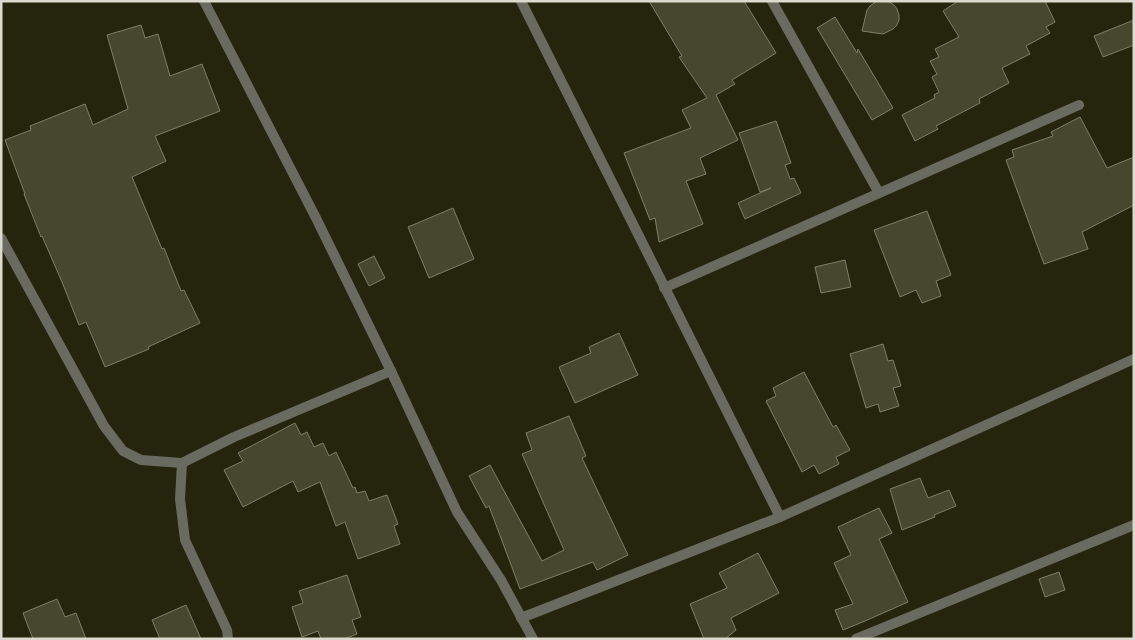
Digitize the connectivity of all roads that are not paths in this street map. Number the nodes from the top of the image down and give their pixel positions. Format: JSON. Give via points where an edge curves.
{"nodes":[{"id":1,"x":204,"y":1,"type":"edge"},
{"id":2,"x":521,"y":1,"type":"edge"},
{"id":3,"x":772,"y":1,"type":"edge"},
{"id":4,"x":1079,"y":105,"type":"dead end"},
{"id":5,"x":879,"y":193,"type":"junction"},
{"id":6,"x":1,"y":238,"type":"edge"},
{"id":7,"x":664,"y":288,"type":"junction"},
{"id":8,"x":1134,"y":359,"type":"edge"},
{"id":9,"x":391,"y":372,"type":"junction"},
{"id":10,"x":182,"y":463,"type":"junction"},
{"id":11,"x":780,"y":518,"type":"junction"},
{"id":12,"x":1134,"y":525,"type":"edge"},
{"id":13,"x":521,"y":618,"type":"junction"},
{"id":14,"x":228,"y":639,"type":"edge"},
{"id":15,"x":533,"y":639,"type":"edge"},
{"id":16,"x":856,"y":639,"type":"edge"}],
"edges":[{"from":1,"to":9,"type":"street"},
{"from":2,"to":7,"type":"street"},
{"from":3,"to":5,"type":"street"},
{"from":4,"to":5,"type":"street"},
{"from":5,"to":7,"type":"street"},
{"from":6,"to":10,"type":"street","via":[[104,426],[123,451],[141,460]]},
{"from":7,"to":11,"type":"street"},
{"from":8,"to":11,"type":"street"},
{"from":9,"to":10,"type":"street","via":[[234,437]]},
{"from":9,"to":13,"type":"street","via":[[456,512],[501,580]]},
{"from":10,"to":14,"type":"street","via":[[180,499],[185,540],[227,630]]},
{"from":11,"to":13,"type":"street"},
{"from":12,"to":16,"type":"street"},
{"from":13,"to":15,"type":"street"}]}
